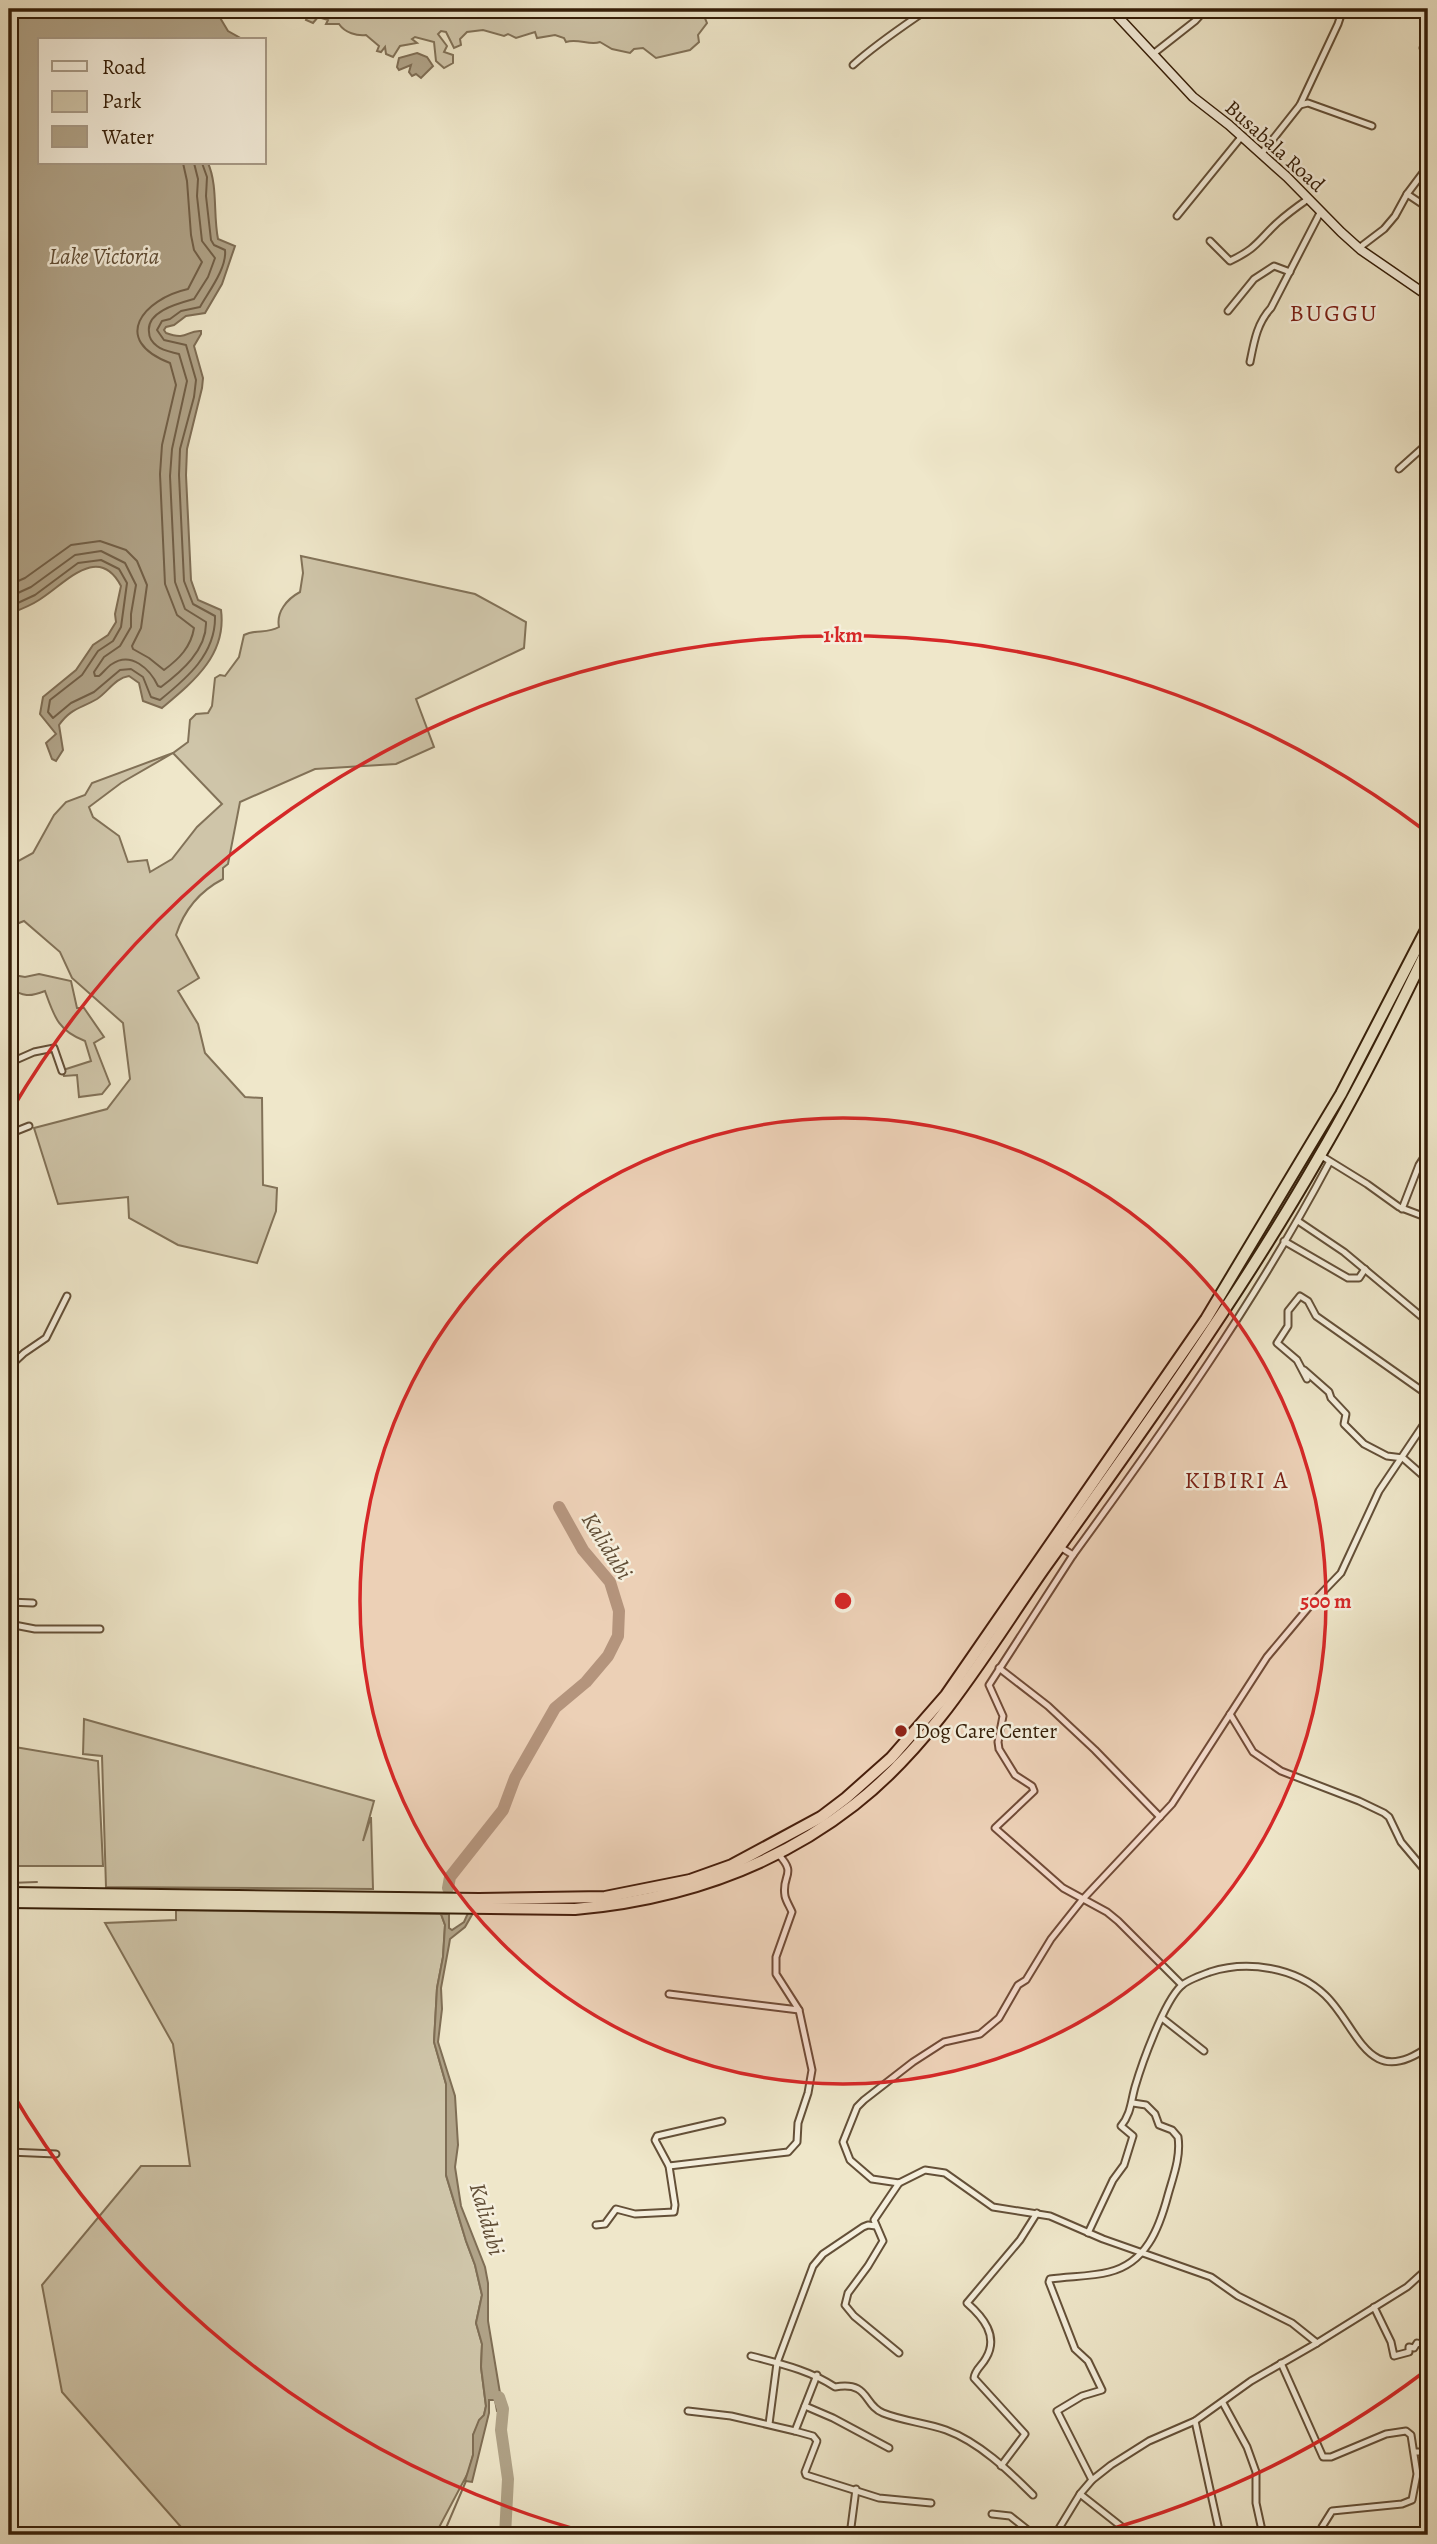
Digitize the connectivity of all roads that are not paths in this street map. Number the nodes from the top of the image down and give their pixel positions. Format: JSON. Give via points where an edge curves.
{"nodes":[{"id":1,"x":928,"y":9,"type":"edge"},
{"id":2,"x":1111,"y":9,"type":"edge"},
{"id":3,"x":1206,"y":9,"type":"edge"},
{"id":4,"x":1343,"y":9,"type":"edge"},
{"id":5,"x":1153,"y":54,"type":"junction"},
{"id":6,"x":853,"y":65,"type":"dead end"},
{"id":7,"x":1300,"y":105,"type":"junction"},
{"id":8,"x":1372,"y":126,"type":"dead end"},
{"id":9,"x":1242,"y":136,"type":"junction"},
{"id":10,"x":1262,"y":153,"type":"junction"},
{"id":11,"x":1428,"y":166,"type":"edge"},
{"id":12,"x":1407,"y":194,"type":"junction"},
{"id":13,"x":1308,"y":198,"type":"junction"},
{"id":14,"x":1428,"y":208,"type":"edge"},
{"id":15,"x":1321,"y":211,"type":"junction"},
{"id":16,"x":1177,"y":216,"type":"dead end"},
{"id":17,"x":1210,"y":241,"type":"dead end"},
{"id":18,"x":1359,"y":248,"type":"junction"},
{"id":19,"x":1290,"y":272,"type":"junction"},
{"id":20,"x":1428,"y":296,"type":"edge"},
{"id":21,"x":1228,"y":311,"type":"dead end"},
{"id":22,"x":1250,"y":362,"type":"dead end"},
{"id":23,"x":1428,"y":443,"type":"edge"},
{"id":24,"x":1399,"y":469,"type":"dead end"},
{"id":25,"x":1428,"y":926,"type":"edge"},
{"id":26,"x":1428,"y":948,"type":"edge"},
{"id":27,"x":9,"y":1063,"type":"edge"},
{"id":28,"x":62,"y":1071,"type":"dead end"},
{"id":29,"x":29,"y":1126,"type":"dead end"},
{"id":30,"x":9,"y":1134,"type":"edge"},
{"id":31,"x":1428,"y":1151,"type":"edge"},
{"id":32,"x":1325,"y":1159,"type":"junction"},
{"id":33,"x":1402,"y":1209,"type":"junction"},
{"id":34,"x":1428,"y":1218,"type":"edge"},
{"id":35,"x":1298,"y":1221,"type":"junction"},
{"id":36,"x":1284,"y":1241,"type":"junction"},
{"id":37,"x":1365,"y":1269,"type":"junction"},
{"id":38,"x":68,"y":1296,"type":"dead end"},
{"id":39,"x":1231,"y":1299,"type":"junction"},
{"id":40,"x":1244,"y":1307,"type":"junction"},
{"id":41,"x":1428,"y":1322,"type":"edge"},
{"id":42,"x":9,"y":1367,"type":"edge"},
{"id":43,"x":1302,"y":1368,"type":"junction"},
{"id":44,"x":1307,"y":1379,"type":"dead end"},
{"id":45,"x":1428,"y":1395,"type":"edge"},
{"id":46,"x":1428,"y":1418,"type":"edge"},
{"id":47,"x":1403,"y":1458,"type":"junction"},
{"id":48,"x":1428,"y":1480,"type":"edge"},
{"id":49,"x":1060,"y":1547,"type":"junction"},
{"id":50,"x":1073,"y":1555,"type":"junction"},
{"id":51,"x":9,"y":1602,"type":"edge"},
{"id":52,"x":33,"y":1603,"type":"dead end"},
{"id":53,"x":9,"y":1624,"type":"edge"},
{"id":54,"x":100,"y":1629,"type":"dead end"},
{"id":55,"x":999,"y":1668,"type":"junction"},
{"id":56,"x":1230,"y":1714,"type":"junction"},
{"id":57,"x":1160,"y":1817,"type":"junction"},
{"id":58,"x":778,"y":1854,"type":"junction"},
{"id":59,"x":1428,"y":1874,"type":"edge"},
{"id":60,"x":1428,"y":1887,"type":"edge"},
{"id":61,"x":9,"y":1893,"type":"edge"},
{"id":62,"x":175,"y":1900,"type":"junction"},
{"id":63,"x":1082,"y":1900,"type":"junction"},
{"id":64,"x":9,"y":1902,"type":"edge"},
{"id":65,"x":574,"y":1904,"type":"junction"},
{"id":66,"x":1428,"y":1912,"type":"edge"},
{"id":67,"x":1182,"y":1985,"type":"junction"},
{"id":68,"x":669,"y":1994,"type":"dead end"},
{"id":69,"x":799,"y":2010,"type":"junction"},
{"id":70,"x":1162,"y":2018,"type":"junction"},
{"id":71,"x":1428,"y":2046,"type":"edge"},
{"id":72,"x":1204,"y":2051,"type":"dead end"},
{"id":73,"x":1133,"y":2104,"type":"junction"},
{"id":74,"x":722,"y":2121,"type":"dead end"},
{"id":75,"x":9,"y":2152,"type":"edge"},
{"id":76,"x":56,"y":2154,"type":"dead end"},
{"id":77,"x":669,"y":2166,"type":"junction"},
{"id":78,"x":898,"y":2183,"type":"junction"},
{"id":79,"x":1037,"y":2213,"type":"junction"},
{"id":80,"x":596,"y":2225,"type":"dead end"},
{"id":81,"x":876,"y":2226,"type":"junction"},
{"id":82,"x":1088,"y":2233,"type":"junction"},
{"id":83,"x":1144,"y":2252,"type":"junction"},
{"id":84,"x":1428,"y":2268,"type":"edge"},
{"id":85,"x":1374,"y":2307,"type":"junction"},
{"id":86,"x":1317,"y":2343,"type":"junction"},
{"id":87,"x":1428,"y":2346,"type":"edge"},
{"id":88,"x":899,"y":2353,"type":"dead end"},
{"id":89,"x":751,"y":2356,"type":"dead end"},
{"id":90,"x":777,"y":2363,"type":"junction"},
{"id":91,"x":1281,"y":2363,"type":"junction"},
{"id":92,"x":817,"y":2375,"type":"junction"},
{"id":93,"x":1223,"y":2403,"type":"junction"},
{"id":94,"x":805,"y":2406,"type":"junction"},
{"id":95,"x":688,"y":2411,"type":"dead end"},
{"id":96,"x":1195,"y":2421,"type":"junction"},
{"id":97,"x":769,"y":2424,"type":"junction"},
{"id":98,"x":795,"y":2431,"type":"junction"},
{"id":99,"x":889,"y":2448,"type":"dead end"},
{"id":100,"x":1415,"y":2452,"type":"junction"},
{"id":101,"x":1428,"y":2452,"type":"edge"},
{"id":102,"x":1000,"y":2466,"type":"junction"},
{"id":103,"x":1092,"y":2480,"type":"junction"},
{"id":104,"x":856,"y":2489,"type":"junction"},
{"id":105,"x":1080,"y":2494,"type":"junction"},
{"id":106,"x":1033,"y":2495,"type":"dead end"},
{"id":107,"x":931,"y":2503,"type":"dead end"},
{"id":108,"x":992,"y":2514,"type":"dead end"},
{"id":109,"x":850,"y":2535,"type":"edge"},
{"id":110,"x":1034,"y":2535,"type":"edge"},
{"id":111,"x":1055,"y":2535,"type":"edge"},
{"id":112,"x":1132,"y":2535,"type":"edge"},
{"id":113,"x":1220,"y":2535,"type":"edge"},
{"id":114,"x":1263,"y":2535,"type":"edge"},
{"id":115,"x":1321,"y":2535,"type":"edge"}],
"edges":[{"from":1,"to":6,"type":"street"},
{"from":2,"to":5,"type":"street","name":"Busabala Road"},
{"from":3,"to":5,"type":"street"},
{"from":4,"to":7,"type":"street"},
{"from":5,"to":9,"type":"street","name":"Busabala Road","via":[[1193,97]]},
{"from":7,"to":8,"type":"street","via":[[1308,103]]},
{"from":7,"to":10,"type":"street"},
{"from":9,"to":10,"type":"street","name":"Busabala Road"},
{"from":9,"to":16,"type":"street"},
{"from":10,"to":13,"type":"street","name":"Busabala Road"},
{"from":11,"to":12,"type":"street"},
{"from":12,"to":14,"type":"street"},
{"from":12,"to":18,"type":"street","via":[[1384,229]]},
{"from":13,"to":15,"type":"street","name":"Busabala Road"},
{"from":13,"to":17,"type":"street","via":[[1240,257],[1230,261]]},
{"from":15,"to":18,"type":"street","name":"Busabala Road"},
{"from":15,"to":19,"type":"street"},
{"from":18,"to":20,"type":"street","name":"Busabala Road"},
{"from":19,"to":21,"type":"street","via":[[1275,266],[1254,279]]},
{"from":19,"to":22,"type":"street","via":[[1263,316]]},
{"from":23,"to":24,"type":"street"},
{"from":25,"to":65,"type":"highway","via":[[1341,1094],[1234,1275],[924,1722],[846,1798],[796,1832],[732,1865],[690,1880]]},
{"from":26,"to":32,"type":"highway"},
{"from":27,"to":28,"type":"street","via":[[54,1048]]},
{"from":29,"to":30,"type":"street"},
{"from":31,"to":33,"type":"street"},
{"from":32,"to":33,"type":"street"},
{"from":32,"to":35,"type":"street"},
{"from":32,"to":39,"type":"highway"},
{"from":33,"to":34,"type":"street"},
{"from":35,"to":36,"type":"street"},
{"from":35,"to":37,"type":"street"},
{"from":36,"to":37,"type":"street","via":[[1348,1278],[1359,1278]]},
{"from":36,"to":40,"type":"street"},
{"from":37,"to":41,"type":"street"},
{"from":38,"to":42,"type":"street","via":[[46,1338]]},
{"from":39,"to":40,"type":"street"},
{"from":39,"to":49,"type":"highway"},
{"from":40,"to":50,"type":"street"},
{"from":43,"to":44,"type":"street"},
{"from":43,"to":45,"type":"street","via":[[1277,1343],[1288,1326],[1288,1311],[1300,1296],[1315,1316]]},
{"from":43,"to":47,"type":"street","via":[[1329,1392],[1346,1414],[1345,1424],[1364,1444],[1387,1456]]},
{"from":46,"to":47,"type":"street"},
{"from":47,"to":48,"type":"street"},
{"from":47,"to":56,"type":"street","via":[[1373,1502],[1341,1573],[1272,1651]]},
{"from":49,"to":50,"type":"street"},
{"from":49,"to":58,"type":"highway","via":[[914,1749],[854,1805]]},
{"from":50,"to":55,"type":"street"},
{"from":51,"to":52,"type":"street"},
{"from":53,"to":54,"type":"street","via":[[35,1629]]},
{"from":55,"to":57,"type":"street","via":[[1048,1706]]},
{"from":55,"to":63,"type":"street","via":[[989,1685],[1003,1716],[999,1749],[1015,1775],[1034,1791],[995,1828]]},
{"from":56,"to":57,"type":"street"},
{"from":56,"to":59,"type":"street","via":[[1253,1752],[1281,1772],[1389,1817],[1401,1842]]},
{"from":57,"to":63,"type":"street"},
{"from":58,"to":65,"type":"highway","via":[[718,1880],[664,1896]]},
{"from":58,"to":69,"type":"street","via":[[790,1872],[785,1898],[792,1912],[776,1957],[776,1974]]},
{"from":60,"to":66,"type":"street"},
{"from":61,"to":62,"type":"highway"},
{"from":62,"to":64,"type":"highway"},
{"from":62,"to":65,"type":"highway"},
{"from":63,"to":67,"type":"street","via":[[1118,1921]]},
{"from":63,"to":78,"type":"street","via":[[999,2018],[981,2034],[944,2042],[857,2107],[844,2143],[850,2160],[872,2179]]},
{"from":67,"to":70,"type":"street"},
{"from":67,"to":71,"type":"street","via":[[1234,1966],[1268,1967],[1327,1996],[1363,2048],[1375,2056],[1402,2060]]},
{"from":68,"to":69,"type":"street"},
{"from":69,"to":77,"type":"street","via":[[812,2070],[797,2142],[788,2152]]},
{"from":70,"to":72,"type":"street"},
{"from":70,"to":73,"type":"street","via":[[1135,2087]]},
{"from":73,"to":82,"type":"street","via":[[1121,2126],[1133,2136],[1126,2160]]},
{"from":73,"to":83,"type":"street","via":[[1146,2105],[1159,2125],[1175,2133],[1179,2143],[1160,2225]]},
{"from":74,"to":77,"type":"street","via":[[657,2136]]},
{"from":75,"to":76,"type":"street"},
{"from":77,"to":80,"type":"street","via":[[674,2213],[644,2215],[616,2209],[605,2224]]},
{"from":78,"to":79,"type":"street","via":[[925,2170],[945,2173],[993,2207]]},
{"from":78,"to":81,"type":"street","via":[[874,2220]]},
{"from":79,"to":82,"type":"street"},
{"from":79,"to":102,"type":"street","via":[[967,2303],[990,2331],[988,2355],[974,2378],[1025,2434]]},
{"from":81,"to":88,"type":"street","via":[[883,2241],[848,2293],[845,2305]]},
{"from":81,"to":90,"type":"street","via":[[863,2227],[822,2254],[813,2266]]},
{"from":82,"to":83,"type":"street"},
{"from":83,"to":86,"type":"street","via":[[1220,2281]]},
{"from":83,"to":103,"type":"street","via":[[1110,2272],[1049,2279],[1073,2346],[1092,2367],[1102,2390],[1057,2411]]},
{"from":84,"to":85,"type":"street"},
{"from":85,"to":86,"type":"street"},
{"from":85,"to":87,"type":"street","via":[[1394,2356],[1405,2354],[1417,2343]]},
{"from":86,"to":91,"type":"street"},
{"from":89,"to":90,"type":"street"},
{"from":90,"to":92,"type":"street"},
{"from":90,"to":97,"type":"street"},
{"from":91,"to":93,"type":"street"},
{"from":91,"to":100,"type":"street","via":[[1323,2458],[1385,2434],[1406,2431]]},
{"from":92,"to":94,"type":"street"},
{"from":92,"to":102,"type":"street","via":[[835,2387],[846,2385],[862,2391],[883,2413],[960,2437]]},
{"from":93,"to":96,"type":"street"},
{"from":93,"to":114,"type":"street","via":[[1256,2472]]},
{"from":94,"to":98,"type":"street"},
{"from":94,"to":99,"type":"street"},
{"from":95,"to":97,"type":"street"},
{"from":96,"to":103,"type":"street","via":[[1135,2449]]},
{"from":96,"to":113,"type":"street"},
{"from":97,"to":98,"type":"street"},
{"from":98,"to":104,"type":"street","via":[[817,2441],[806,2475]]},
{"from":100,"to":101,"type":"street"},
{"from":100,"to":115,"type":"street","via":[[1412,2500],[1332,2511]]},
{"from":102,"to":106,"type":"street"},
{"from":103,"to":105,"type":"street"},
{"from":104,"to":107,"type":"street","via":[[879,2498]]},
{"from":104,"to":109,"type":"street"},
{"from":105,"to":111,"type":"street"},
{"from":105,"to":112,"type":"street"},
{"from":108,"to":110,"type":"street","via":[[1010,2516]]}]}
